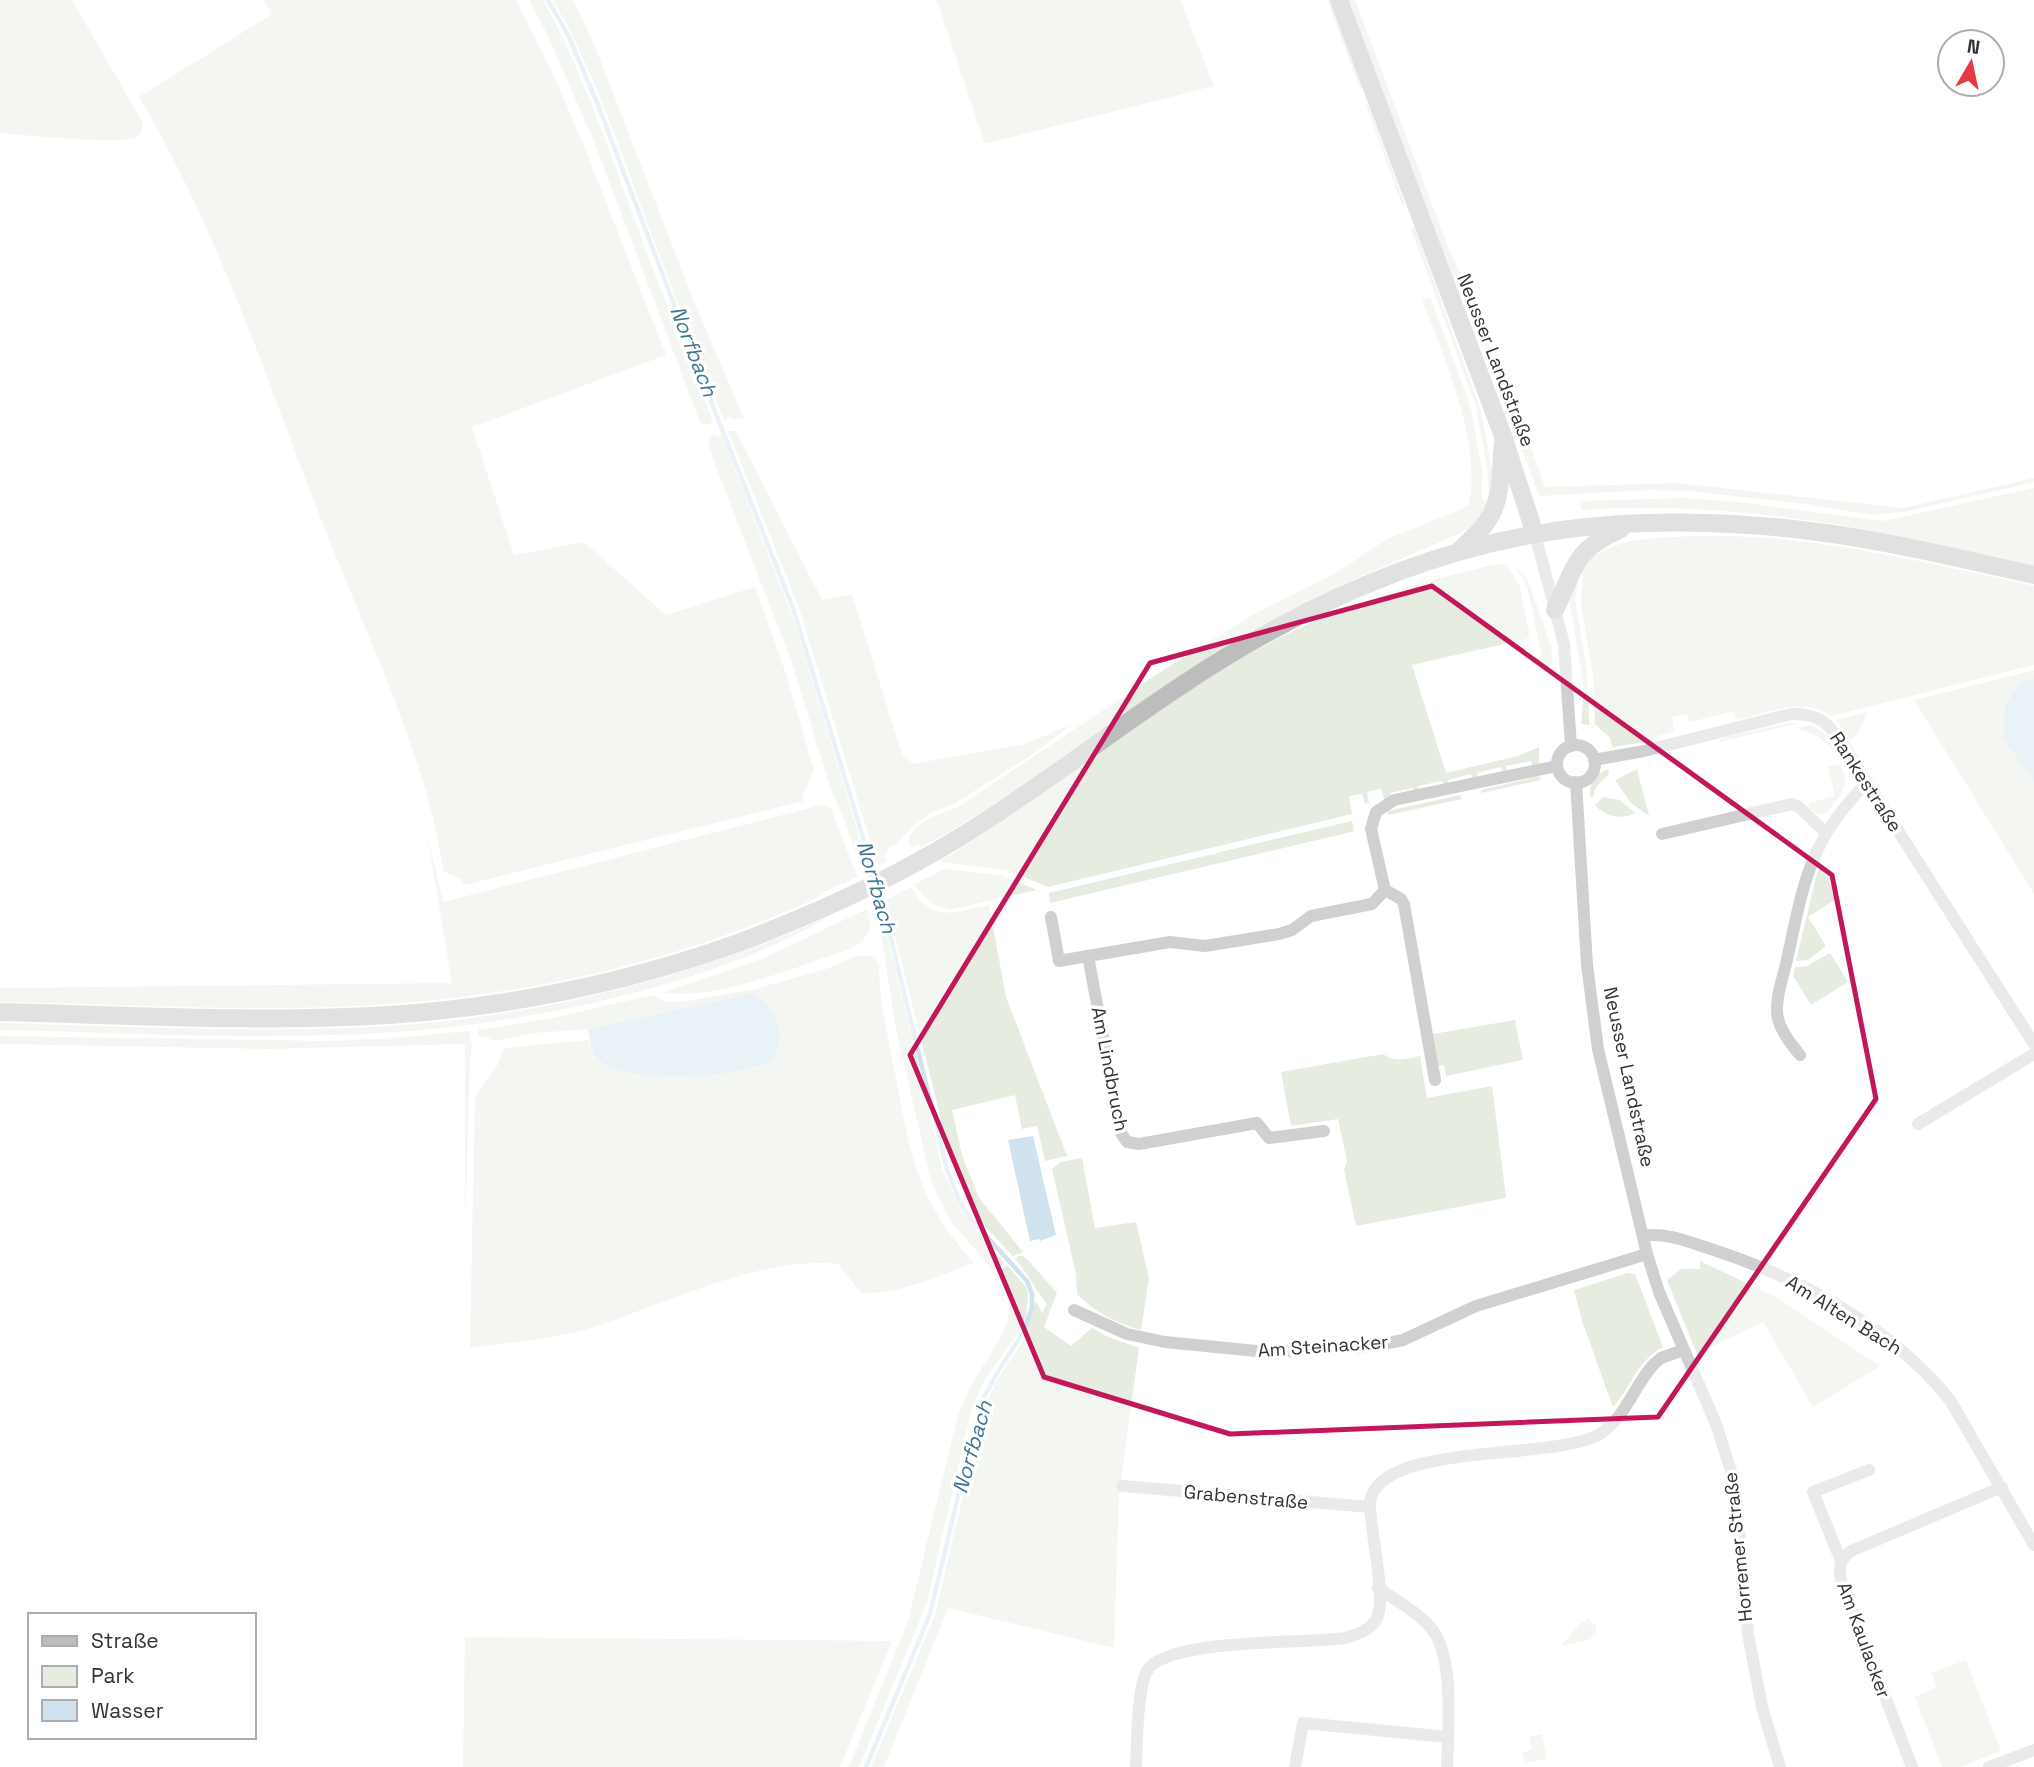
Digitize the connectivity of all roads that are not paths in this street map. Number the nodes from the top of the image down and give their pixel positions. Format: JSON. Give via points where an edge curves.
{"nodes":[{"id":1,"x":1339,"y":0,"type":"edge"},
{"id":2,"x":1503,"y":436,"type":"junction"},
{"id":3,"x":1634,"y":524,"type":"junction"},
{"id":4,"x":1535,"y":534,"type":"junction"},
{"id":5,"x":1457,"y":552,"type":"junction"},
{"id":6,"x":2034,"y":575,"type":"edge"},
{"id":7,"x":1555,"y":610,"type":"junction"},
{"id":8,"x":1571,"y":746,"type":"junction"},
{"id":9,"x":1594,"y":760,"type":"junction"},
{"id":10,"x":1557,"y":766,"type":"junction"},
{"id":11,"x":1576,"y":782,"type":"junction"},
{"id":12,"x":1867,"y":783,"type":"junction"},
{"id":13,"x":1825,"y":832,"type":"junction"},
{"id":14,"x":1662,"y":834,"type":"dead end"},
{"id":15,"x":1385,"y":890,"type":"junction"},
{"id":16,"x":1051,"y":917,"type":"dead end"},
{"id":17,"x":1088,"y":956,"type":"junction"},
{"id":18,"x":0,"y":1012,"type":"edge"},
{"id":19,"x":2034,"y":1044,"type":"edge"},
{"id":20,"x":2034,"y":1054,"type":"edge"},
{"id":21,"x":1800,"y":1055,"type":"dead end"},
{"id":22,"x":1435,"y":1080,"type":"dead end"},
{"id":23,"x":1918,"y":1124,"type":"dead end"},
{"id":24,"x":1324,"y":1131,"type":"dead end"},
{"id":25,"x":1643,"y":1236,"type":"junction"},
{"id":26,"x":1647,"y":1254,"type":"junction"},
{"id":27,"x":1074,"y":1310,"type":"dead end"},
{"id":28,"x":1683,"y":1350,"type":"junction"},
{"id":29,"x":1869,"y":1470,"type":"dead end"},
{"id":30,"x":1122,"y":1486,"type":"dead end"},
{"id":31,"x":2002,"y":1487,"type":"junction"},
{"id":32,"x":1370,"y":1507,"type":"junction"},
{"id":33,"x":2029,"y":1521,"type":"edge"},
{"id":34,"x":2034,"y":1545,"type":"edge"},
{"id":35,"x":1841,"y":1561,"type":"junction"},
{"id":36,"x":1378,"y":1588,"type":"junction"},
{"id":37,"x":1448,"y":1737,"type":"junction"},
{"id":38,"x":2034,"y":1750,"type":"edge"},
{"id":39,"x":1136,"y":1767,"type":"edge"},
{"id":40,"x":1295,"y":1767,"type":"edge"},
{"id":41,"x":1447,"y":1767,"type":"edge"},
{"id":42,"x":1780,"y":1767,"type":"edge"},
{"id":43,"x":1912,"y":1767,"type":"edge"},
{"id":44,"x":1989,"y":1767,"type":"edge"}],
"edges":[{"from":1,"to":2,"type":"main road","name":"Neusser Landstraße"},
{"from":2,"to":4,"type":"main road","name":"Neusser Landstraße"},
{"from":2,"to":5,"type":"main road","via":[[1495,505],[1486,523]]},
{"from":3,"to":4,"type":"main road"},
{"from":3,"to":6,"type":"main road","via":[[1735,524],[1835,534]]},
{"from":3,"to":7,"type":"main road","via":[[1597,541],[1579,558]]},
{"from":4,"to":5,"type":"main road"},
{"from":4,"to":7,"type":"street","name":"Neusser Landstraße"},
{"from":5,"to":18,"type":"main road","via":[[1369,583],[1245,645],[926,856],[829,905],[740,942],[584,987],[400,1014]]},
{"from":7,"to":8,"type":"street","name":"Neusser Landstraße","via":[[1564,644]]},
{"from":8,"to":9,"type":"street","via":[[1584,747]]},
{"from":8,"to":10,"type":"street","via":[[1560,753]]},
{"from":9,"to":11,"type":"street","via":[[1592,773]]},
{"from":9,"to":12,"type":"street","name":"Rankestraße","via":[[1799,714],[1829,725]]},
{"from":10,"to":11,"type":"street","via":[[1564,778]]},
{"from":10,"to":15,"type":"street","via":[[1383,806],[1371,829]]},
{"from":11,"to":25,"type":"street","name":"Neusser Landstraße","via":[[1590,1001]]},
{"from":12,"to":13,"type":"street"},
{"from":12,"to":19,"type":"street","name":"Rankestraße"},
{"from":13,"to":14,"type":"street","via":[[1792,804]]},
{"from":13,"to":21,"type":"street","via":[[1805,880],[1778,1002],[1777,1016]]},
{"from":15,"to":17,"type":"street","via":[[1372,904],[1311,916],[1279,934],[1205,946],[1170,942]]},
{"from":15,"to":22,"type":"street","via":[[1404,904]]},
{"from":16,"to":17,"type":"street","via":[[1059,961]]},
{"from":17,"to":24,"type":"street","name":"Am Lindbruch","via":[[1126,1142],[1139,1144],[1257,1123],[1269,1138]]},
{"from":20,"to":23,"type":"street"},
{"from":25,"to":26,"type":"street","name":"Neusser Landstraße"},
{"from":25,"to":31,"type":"street","name":"Am Alten Bach","via":[[1676,1238],[1754,1263],[1876,1331],[1917,1364],[1950,1400]]},
{"from":26,"to":27,"type":"street","name":"Am Steinacker","via":[[1476,1306],[1403,1340],[1368,1347],[1267,1352],[1158,1341],[1118,1331]]},
{"from":26,"to":28,"type":"street","name":"Horremer Straße"},
{"from":28,"to":32,"type":"street","via":[[1654,1364],[1600,1434],[1571,1444],[1417,1463],[1380,1483],[1371,1495]]},
{"from":28,"to":42,"type":"street","name":"Horremer Straße","via":[[1731,1471],[1748,1634]]},
{"from":29,"to":35,"type":"street","via":[[1813,1492]]},
{"from":30,"to":32,"type":"street","name":"Grabenstraße"},
{"from":31,"to":33,"type":"street","name":"Am Alten Bach"},
{"from":31,"to":35,"type":"street","name":"Am Kaulacker","via":[[1851,1551]]},
{"from":32,"to":36,"type":"street"},
{"from":33,"to":34,"type":"street","name":"Am Alten Bach"},
{"from":35,"to":43,"type":"street","name":"Am Kaulacker","via":[[1839,1576]]},
{"from":36,"to":37,"type":"street","via":[[1428,1625],[1440,1642],[1446,1670]]},
{"from":36,"to":39,"type":"street","via":[[1376,1620],[1354,1636],[1214,1647],[1154,1664],[1144,1679]]},
{"from":37,"to":40,"type":"street","via":[[1303,1723]]},
{"from":37,"to":41,"type":"street"},
{"from":38,"to":44,"type":"street"}]}
